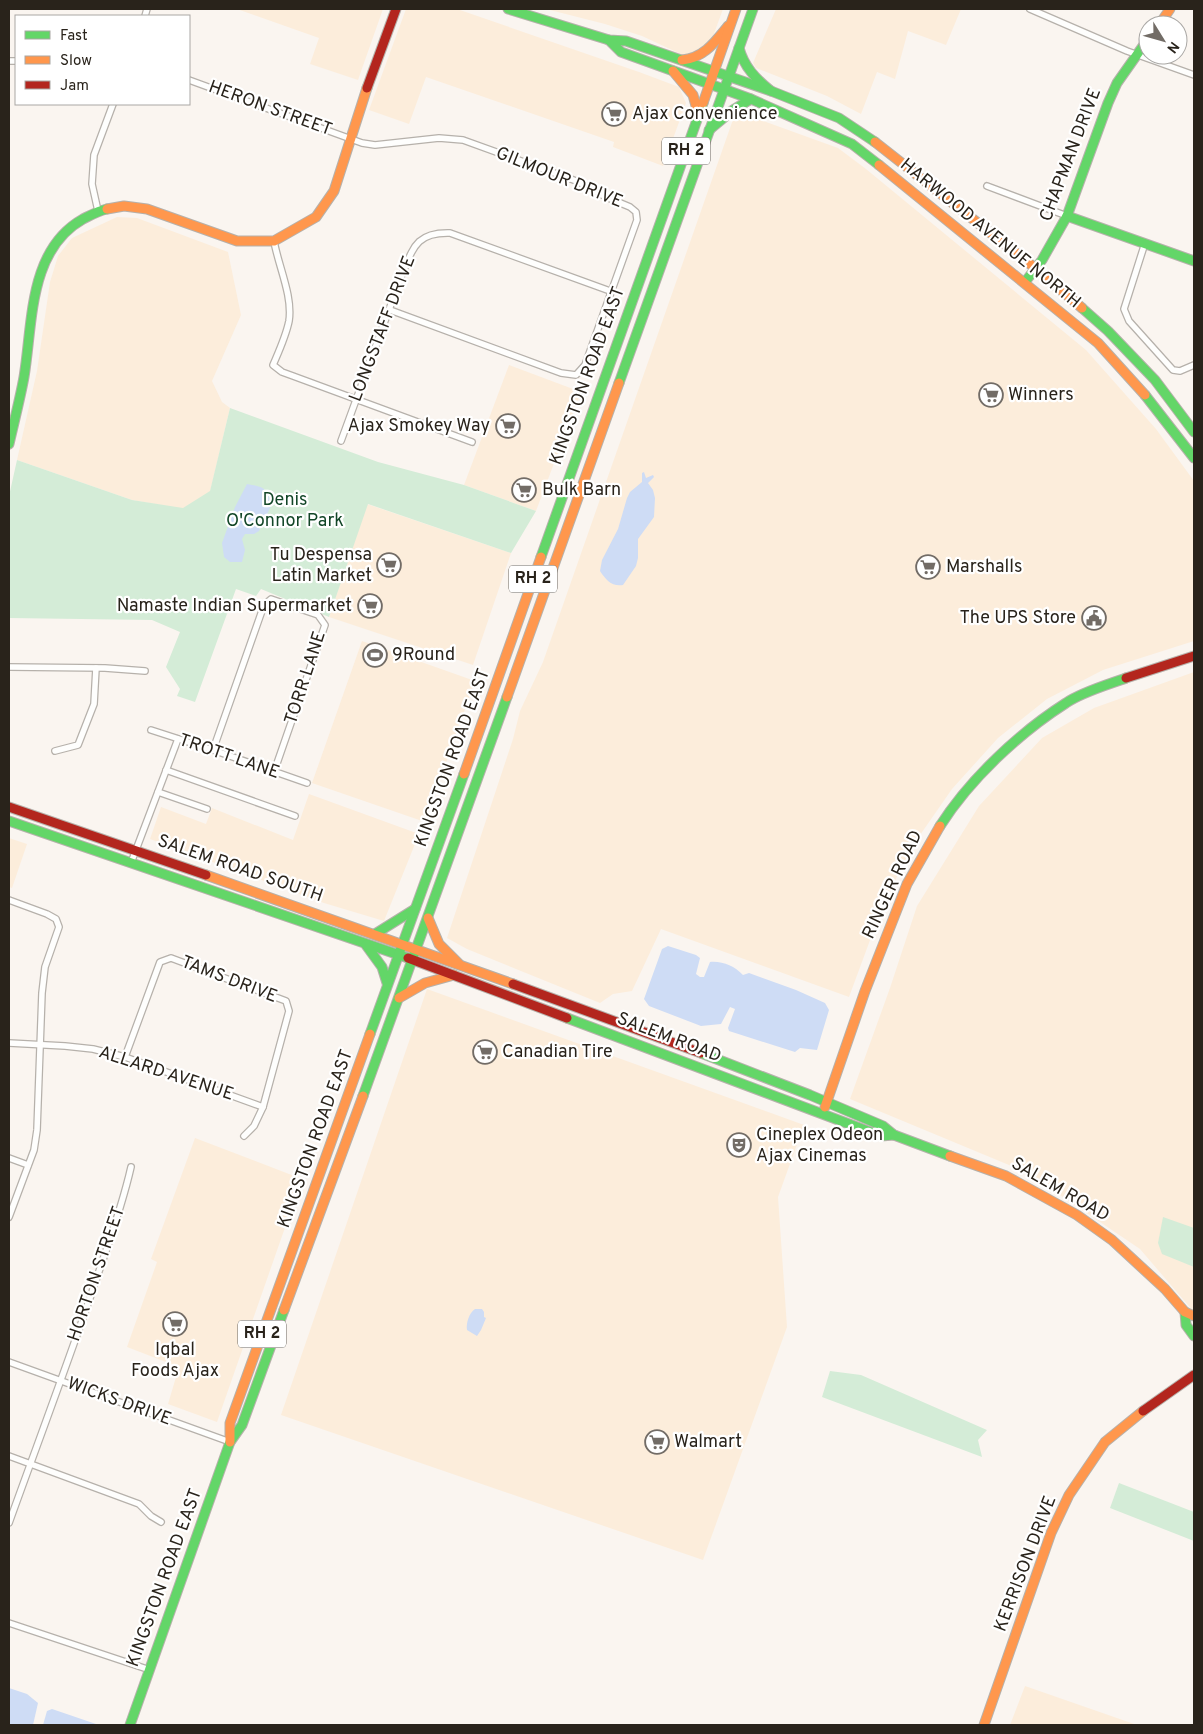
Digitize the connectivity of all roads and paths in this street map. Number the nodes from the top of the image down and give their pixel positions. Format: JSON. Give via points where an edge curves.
{"nodes":[{"id":1,"x":396,"y":9,"type":"edge"},
{"id":2,"x":508,"y":9,"type":"edge"},
{"id":3,"x":736,"y":9,"type":"edge"},
{"id":4,"x":753,"y":9,"type":"edge"},
{"id":5,"x":1030,"y":9,"type":"edge"},
{"id":6,"x":732,"y":22,"type":"junction"},
{"id":7,"x":609,"y":40,"type":"junction"},
{"id":8,"x":739,"y":48,"type":"junction"},
{"id":9,"x":1137,"y":55,"type":"junction"},
{"id":10,"x":682,"y":60,"type":"junction"},
{"id":11,"x":673,"y":71,"type":"junction"},
{"id":12,"x":714,"y":72,"type":"junction"},
{"id":13,"x":1194,"y":75,"type":"edge"},
{"id":14,"x":729,"y":77,"type":"junction"},
{"id":15,"x":190,"y":80,"type":"edge"},
{"id":16,"x":709,"y":84,"type":"junction"},
{"id":17,"x":724,"y":89,"type":"junction"},
{"id":18,"x":771,"y":91,"type":"junction"},
{"id":19,"x":751,"y":99,"type":"junction"},
{"id":20,"x":113,"y":105,"type":"edge"},
{"id":21,"x":698,"y":115,"type":"junction"},
{"id":22,"x":709,"y":130,"type":"junction"},
{"id":23,"x":351,"y":138,"type":"junction"},
{"id":24,"x":987,"y":186,"type":"dead end"},
{"id":25,"x":98,"y":211,"type":"junction"},
{"id":26,"x":1067,"y":216,"type":"junction"},
{"id":27,"x":274,"y":241,"type":"junction"},
{"id":28,"x":1146,"y":243,"type":"junction"},
{"id":29,"x":1194,"y":261,"type":"edge"},
{"id":30,"x":1036,"y":268,"type":"junction"},
{"id":31,"x":1025,"y":282,"type":"junction"},
{"id":32,"x":610,"y":291,"type":"junction"},
{"id":33,"x":390,"y":310,"type":"junction"},
{"id":34,"x":1194,"y":365,"type":"edge"},
{"id":35,"x":356,"y":400,"type":"junction"},
{"id":36,"x":1194,"y":432,"type":"edge"},
{"id":37,"x":341,"y":441,"type":"dead end"},
{"id":38,"x":472,"y":442,"type":"dead end"},
{"id":39,"x":9,"y":444,"type":"edge"},
{"id":40,"x":1194,"y":458,"type":"edge"},
{"id":41,"x":1194,"y":656,"type":"edge"},
{"id":42,"x":9,"y":667,"type":"edge"},
{"id":43,"x":96,"y":668,"type":"junction"},
{"id":44,"x":145,"y":671,"type":"dead end"},
{"id":45,"x":151,"y":730,"type":"dead end"},
{"id":46,"x":178,"y":739,"type":"junction"},
{"id":47,"x":213,"y":750,"type":"junction"},
{"id":48,"x":55,"y":751,"type":"dead end"},
{"id":49,"x":166,"y":770,"type":"junction"},
{"id":50,"x":274,"y":772,"type":"junction"},
{"id":51,"x":307,"y":784,"type":"dead end"},
{"id":52,"x":158,"y":792,"type":"junction"},
{"id":53,"x":9,"y":807,"type":"edge"},
{"id":54,"x":207,"y":809,"type":"dead end"},
{"id":55,"x":295,"y":816,"type":"dead end"},
{"id":56,"x":9,"y":821,"type":"edge"},
{"id":57,"x":136,"y":850,"type":"junction"},
{"id":58,"x":131,"y":863,"type":"junction"},
{"id":59,"x":9,"y":900,"type":"edge"},
{"id":60,"x":415,"y":909,"type":"junction"},
{"id":61,"x":428,"y":918,"type":"junction"},
{"id":62,"x":375,"y":934,"type":"junction"},
{"id":63,"x":402,"y":943,"type":"junction"},
{"id":64,"x":366,"y":945,"type":"junction"},
{"id":65,"x":418,"y":949,"type":"junction"},
{"id":66,"x":398,"y":955,"type":"junction"},
{"id":67,"x":413,"y":961,"type":"junction"},
{"id":68,"x":459,"y":964,"type":"junction"},
{"id":69,"x":433,"y":967,"type":"joint"},
{"id":70,"x":454,"y":975,"type":"junction"},
{"id":71,"x":387,"y":986,"type":"junction"},
{"id":72,"x":398,"y":998,"type":"junction"},
{"id":73,"x":9,"y":1043,"type":"edge"},
{"id":74,"x":40,"y":1045,"type":"junction"},
{"id":75,"x":125,"y":1057,"type":"junction"},
{"id":76,"x":826,"y":1102,"type":"junction"},
{"id":77,"x":263,"y":1107,"type":"junction"},
{"id":78,"x":822,"y":1114,"type":"junction"},
{"id":79,"x":894,"y":1135,"type":"junction"},
{"id":80,"x":244,"y":1136,"type":"dead end"},
{"id":81,"x":9,"y":1158,"type":"edge"},
{"id":82,"x":28,"y":1165,"type":"junction"},
{"id":83,"x":131,"y":1167,"type":"dead end"},
{"id":84,"x":9,"y":1217,"type":"edge"},
{"id":85,"x":1185,"y":1312,"type":"junction"},
{"id":86,"x":1194,"y":1316,"type":"edge"},
{"id":87,"x":1194,"y":1336,"type":"edge"},
{"id":88,"x":9,"y":1362,"type":"edge"},
{"id":89,"x":1194,"y":1375,"type":"edge"},
{"id":90,"x":61,"y":1381,"type":"junction"},
{"id":91,"x":230,"y":1442,"type":"junction"},
{"id":92,"x":9,"y":1456,"type":"edge"},
{"id":93,"x":30,"y":1464,"type":"junction"},
{"id":94,"x":161,"y":1522,"type":"dead end"},
{"id":95,"x":9,"y":1523,"type":"edge"},
{"id":96,"x":9,"y":1623,"type":"edge"},
{"id":97,"x":150,"y":1670,"type":"junction"},
{"id":98,"x":130,"y":1725,"type":"edge"},
{"id":99,"x":984,"y":1725,"type":"edge"}],
"edges":[{"from":1,"to":23,"type":"main road"},
{"from":2,"to":7,"type":"main road"},
{"from":3,"to":6,"type":"main road","number":"RH 2"},
{"from":4,"to":8,"type":"main road","number":"RH 2"},
{"from":5,"to":9,"type":"street"},
{"from":6,"to":10,"type":"main road","via":[[705,54],[692,60]]},
{"from":6,"to":12,"type":"main road","number":"RH 2"},
{"from":7,"to":10,"type":"main road","name":"HARWOOD AVENUE NORTH","via":[[626,40]]},
{"from":7,"to":11,"type":"main road","name":"HARWOOD AVENUE NORTH","via":[[621,52]]},
{"from":8,"to":14,"type":"main road","number":"RH 2"},
{"from":8,"to":18,"type":"main road","via":[[749,71]]},
{"from":9,"to":13,"type":"street"},
{"from":9,"to":26,"type":"main road","name":"CHAPMAN DRIVE","via":[[1117,83],[1108,103]]},
{"from":10,"to":12,"type":"main road","name":"HARWOOD AVENUE NORTH"},
{"from":11,"to":16,"type":"main road","name":"HARWOOD AVENUE NORTH"},
{"from":11,"to":21,"type":"main road","via":[[691,90]]},
{"from":12,"to":14,"type":"main road","name":"HARWOOD AVENUE NORTH"},
{"from":12,"to":16,"type":"main road","number":"RH 2"},
{"from":14,"to":17,"type":"main road","number":"RH 2"},
{"from":14,"to":18,"type":"main road","name":"HARWOOD AVENUE NORTH"},
{"from":15,"to":23,"type":"street","name":"HERON STREET"},
{"from":16,"to":17,"type":"main road","name":"HARWOOD AVENUE NORTH"},
{"from":16,"to":21,"type":"main road","name":"KINGSTON ROAD EAST","number":"RH 2"},
{"from":17,"to":19,"type":"main road","name":"HARWOOD AVENUE NORTH"},
{"from":17,"to":22,"type":"main road","name":"KINGSTON ROAD EAST","number":"RH 2"},
{"from":18,"to":30,"type":"main road","name":"HARWOOD AVENUE NORTH","via":[[839,118],[867,135]]},
{"from":19,"to":22,"type":"main road"},
{"from":19,"to":31,"type":"main road","name":"HARWOOD AVENUE NORTH","via":[[852,144]]},
{"from":20,"to":25,"type":"street","via":[[94,155],[92,184]]},
{"from":21,"to":60,"type":"main road","name":"KINGSTON ROAD EAST","number":"RH 2"},
{"from":22,"to":61,"type":"main road","name":"KINGSTON ROAD EAST","number":"RH 2"},
{"from":23,"to":27,"type":"main road","via":[[334,191],[316,217]]},
{"from":23,"to":32,"type":"street","name":"GILMOUR DRIVE","via":[[375,145],[439,138],[462,140],[579,182],[630,206],[636,212],[637,220]]},
{"from":24,"to":26,"type":"street"},
{"from":25,"to":27,"type":"main road","via":[[124,206],[148,209],[237,241]]},
{"from":25,"to":39,"type":"main road","via":[[60,235],[39,276],[24,378]]},
{"from":26,"to":28,"type":"main road"},
{"from":26,"to":30,"type":"main road","name":"CHAPMAN DRIVE"},
{"from":27,"to":35,"type":"street","via":[[289,302],[289,320],[273,365],[282,372]]},
{"from":28,"to":29,"type":"main road"},
{"from":28,"to":34,"type":"street","via":[[1124,309],[1129,321],[1173,370],[1180,371]]},
{"from":30,"to":31,"type":"main road","name":"CHAPMAN DRIVE"},
{"from":30,"to":36,"type":"main road","name":"HARWOOD AVENUE NORTH","via":[[1108,331],[1149,373]]},
{"from":31,"to":40,"type":"main road","name":"HARWOOD AVENUE NORTH","via":[[1098,343],[1156,407]]},
{"from":32,"to":33,"type":"street","name":"LONGSTAFF DRIVE","via":[[450,233],[436,233],[420,239],[411,254]]},
{"from":32,"to":33,"type":"street","name":"GILMOUR DRIVE","via":[[585,365],[576,375],[561,373]]},
{"from":33,"to":35,"type":"street","name":"LONGSTAFF DRIVE"},
{"from":35,"to":37,"type":"street","name":"LONGSTAFF DRIVE"},
{"from":35,"to":38,"type":"street"},
{"from":41,"to":76,"type":"main road","name":"RINGER ROAD","via":[[1108,684],[1067,702],[1018,738],[956,801],[907,884]]},
{"from":42,"to":43,"type":"street"},
{"from":43,"to":44,"type":"street"},
{"from":43,"to":48,"type":"street","via":[[94,704],[78,746]]},
{"from":45,"to":46,"type":"street","name":"TROTT LANE"},
{"from":46,"to":47,"type":"street","name":"TROTT LANE"},
{"from":46,"to":49,"type":"street"},
{"from":47,"to":50,"type":"street","name":"TROTT LANE"},
{"from":47,"to":50,"type":"street","name":"TORR LANE","via":[[264,605],[271,599],[318,615],[325,625]]},
{"from":49,"to":52,"type":"street"},
{"from":49,"to":55,"type":"street"},
{"from":50,"to":51,"type":"street","name":"TROTT LANE"},
{"from":52,"to":54,"type":"street"},
{"from":52,"to":57,"type":"street"},
{"from":53,"to":57,"type":"main road","name":"SALEM ROAD SOUTH"},
{"from":56,"to":58,"type":"main road","name":"SALEM ROAD SOUTH"},
{"from":57,"to":58,"type":"street"},
{"from":57,"to":62,"type":"main road","name":"SALEM ROAD SOUTH"},
{"from":58,"to":64,"type":"main road","name":"SALEM ROAD SOUTH"},
{"from":59,"to":74,"type":"street","via":[[48,914],[59,927],[44,967]]},
{"from":60,"to":62,"type":"main road"},
{"from":60,"to":63,"type":"main road","name":"KINGSTON ROAD EAST","number":"RH 2"},
{"from":61,"to":65,"type":"main road","name":"KINGSTON ROAD EAST","number":"RH 2"},
{"from":61,"to":68,"type":"main road","via":[[433,935]]},
{"from":62,"to":63,"type":"main road","name":"SALEM ROAD SOUTH"},
{"from":63,"to":65,"type":"main road","name":"SALEM ROAD SOUTH"},
{"from":63,"to":66,"type":"main road","name":"KINGSTON ROAD EAST","number":"RH 2"},
{"from":64,"to":66,"type":"main road","name":"SALEM ROAD SOUTH"},
{"from":64,"to":71,"type":"main road","via":[[380,962]]},
{"from":65,"to":67,"type":"main road","name":"KINGSTON ROAD EAST","number":"RH 2"},
{"from":65,"to":68,"type":"main road","name":"SALEM ROAD SOUTH"},
{"from":66,"to":67,"type":"main road","name":"SALEM ROAD SOUTH"},
{"from":66,"to":71,"type":"main road","name":"KINGSTON ROAD EAST","number":"RH 2"},
{"from":67,"to":69,"type":"main road","name":"SALEM ROAD SOUTH"},
{"from":67,"to":72,"type":"main road","name":"KINGSTON ROAD EAST","number":"RH 2"},
{"from":68,"to":76,"type":"main road","name":"SALEM ROAD"},
{"from":69,"to":70,"type":"main road","name":"SALEM ROAD"},
{"from":70,"to":72,"type":"main road","via":[[420,984]]},
{"from":70,"to":78,"type":"main road","name":"SALEM ROAD"},
{"from":71,"to":91,"type":"main road","name":"KINGSTON ROAD EAST","number":"RH 2","via":[[230,1423]]},
{"from":72,"to":91,"type":"main road","name":"KINGSTON ROAD EAST","number":"RH 2","via":[[242,1425]]},
{"from":73,"to":74,"type":"street","name":"ALLARD AVENUE"},
{"from":74,"to":75,"type":"street","name":"ALLARD AVENUE","via":[[93,1049]]},
{"from":74,"to":82,"type":"street","via":[[37,1130]]},
{"from":75,"to":77,"type":"street","name":"ALLARD AVENUE"},
{"from":75,"to":77,"type":"street","name":"TAMS DRIVE","via":[[160,962],[171,958],[286,1001],[289,1011]]},
{"from":76,"to":78,"type":"main road","name":"RINGER ROAD"},
{"from":76,"to":79,"type":"main road","name":"SALEM ROAD","via":[[883,1126]]},
{"from":77,"to":80,"type":"street","name":"TAMS DRIVE","via":[[254,1126]]},
{"from":78,"to":79,"type":"main road","name":"SALEM ROAD","via":[[881,1136]]},
{"from":79,"to":85,"type":"main road","name":"SALEM ROAD","via":[[1006,1176],[1077,1215],[1135,1260]]},
{"from":81,"to":82,"type":"street"},
{"from":82,"to":84,"type":"street"},
{"from":83,"to":90,"type":"street","name":"HORTON STREET","via":[[125,1194]]},
{"from":85,"to":86,"type":"main road","name":"SALEM ROAD"},
{"from":85,"to":87,"type":"main road","name":"SALEM ROAD","via":[[1186,1325]]},
{"from":88,"to":90,"type":"street","name":"WICKS DRIVE"},
{"from":89,"to":99,"type":"main road","name":"KERRISON DRIVE","via":[[1151,1404],[1105,1442],[1069,1495],[1051,1533]]},
{"from":90,"to":91,"type":"street","name":"WICKS DRIVE"},
{"from":90,"to":93,"type":"street","name":"HORTON STREET"},
{"from":91,"to":97,"type":"main road","name":"KINGSTON ROAD EAST","number":"RH 2"},
{"from":92,"to":93,"type":"street"},
{"from":93,"to":94,"type":"street","via":[[139,1504]]},
{"from":93,"to":95,"type":"street","name":"HORTON STREET"},
{"from":96,"to":97,"type":"street"},
{"from":97,"to":98,"type":"main road","name":"KINGSTON ROAD EAST","number":"RH 2"}]}
